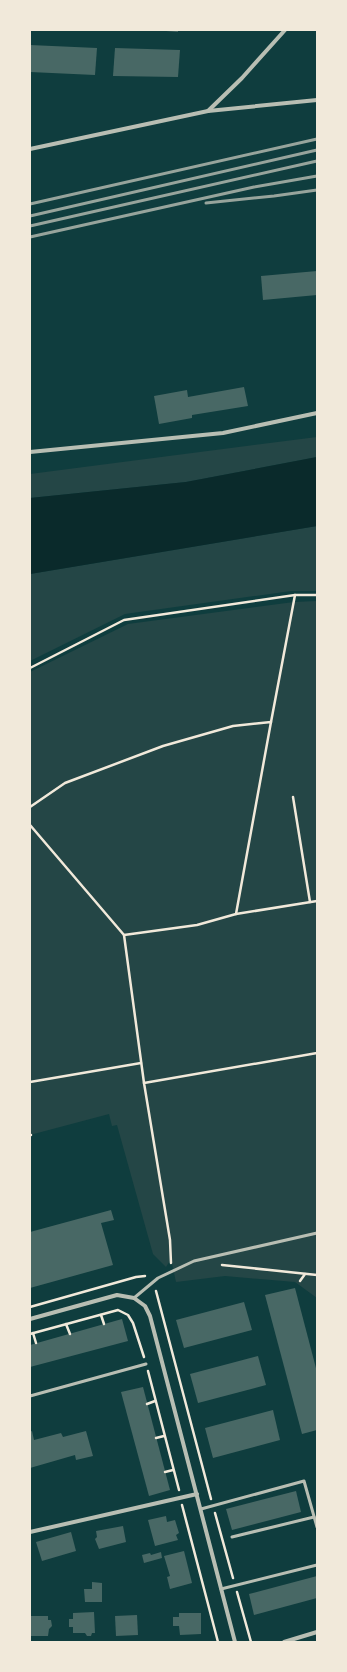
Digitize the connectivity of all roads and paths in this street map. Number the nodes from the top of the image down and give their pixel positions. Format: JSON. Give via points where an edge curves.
{"nodes":[{"id":1,"x":286,"y":30,"type":"edge"},
{"id":2,"x":317,"y":100,"type":"edge"},
{"id":3,"x":208,"y":111,"type":"junction"},
{"id":4,"x":30,"y":149,"type":"edge"},
{"id":5,"x":317,"y":413,"type":"edge"},
{"id":6,"x":30,"y":452,"type":"edge"},
{"id":7,"x":295,"y":595,"type":"junction"},
{"id":8,"x":317,"y":595,"type":"edge"},
{"id":9,"x":30,"y":668,"type":"edge"},
{"id":10,"x":271,"y":722,"type":"junction"},
{"id":11,"x":293,"y":797,"type":"dead end"},
{"id":12,"x":30,"y":807,"type":"edge"},
{"id":13,"x":30,"y":825,"type":"edge"},
{"id":14,"x":317,"y":901,"type":"edge"},
{"id":15,"x":310,"y":902,"type":"junction"},
{"id":16,"x":236,"y":914,"type":"junction"},
{"id":17,"x":124,"y":936,"type":"junction"},
{"id":18,"x":317,"y":1054,"type":"edge"},
{"id":19,"x":141,"y":1063,"type":"junction"},
{"id":20,"x":30,"y":1082,"type":"edge"},
{"id":21,"x":144,"y":1083,"type":"junction"},
{"id":22,"x":317,"y":1233,"type":"edge"},
{"id":23,"x":218,"y":1264,"type":"dead end"},
{"id":24,"x":171,"y":1269,"type":"dead end"},
{"id":25,"x":305,"y":1274,"type":"junction"},
{"id":26,"x":146,"y":1276,"type":"dead end"},
{"id":27,"x":317,"y":1276,"type":"edge"},
{"id":28,"x":300,"y":1281,"type":"dead end"},
{"id":29,"x":156,"y":1288,"type":"dead end"},
{"id":30,"x":134,"y":1298,"type":"junction"},
{"id":31,"x":30,"y":1306,"type":"edge"},
{"id":32,"x":101,"y":1315,"type":"junction"},
{"id":33,"x":30,"y":1319,"type":"edge"},
{"id":34,"x":66,"y":1324,"type":"junction"},
{"id":35,"x":104,"y":1324,"type":"dead end"},
{"id":36,"x":32,"y":1334,"type":"edge"},
{"id":37,"x":70,"y":1334,"type":"dead end"},
{"id":38,"x":36,"y":1343,"type":"dead end"},
{"id":39,"x":146,"y":1364,"type":"junction"},
{"id":40,"x":30,"y":1396,"type":"edge"},
{"id":41,"x":155,"y":1401,"type":"junction"},
{"id":42,"x":147,"y":1404,"type":"dead end"},
{"id":43,"x":164,"y":1436,"type":"junction"},
{"id":44,"x":156,"y":1438,"type":"dead end"},
{"id":45,"x":173,"y":1470,"type":"junction"},
{"id":46,"x":165,"y":1472,"type":"dead end"},
{"id":47,"x":197,"y":1494,"type":"junction"},
{"id":48,"x":180,"y":1497,"type":"junction"},
{"id":49,"x":213,"y":1505,"type":"junction"},
{"id":50,"x":201,"y":1508,"type":"junction"},
{"id":51,"x":314,"y":1517,"type":"junction"},
{"id":52,"x":317,"y":1527,"type":"edge"},
{"id":53,"x":30,"y":1532,"type":"edge"},
{"id":54,"x":232,"y":1537,"type":"dead end"},
{"id":55,"x":317,"y":1565,"type":"edge"},
{"id":56,"x":235,"y":1586,"type":"junction"},
{"id":57,"x":221,"y":1589,"type":"junction"},
{"id":58,"x":317,"y":1632,"type":"edge"},
{"id":59,"x":212,"y":1642,"type":"edge"},
{"id":60,"x":218,"y":1642,"type":"edge"},
{"id":61,"x":235,"y":1642,"type":"edge"},
{"id":62,"x":251,"y":1642,"type":"edge"},
{"id":63,"x":284,"y":1642,"type":"edge"}],
"edges":[{"from":1,"to":3,"type":"street"},
{"from":2,"to":3,"type":"street"},
{"from":3,"to":4,"type":"street"},
{"from":5,"to":6,"type":"street","via":[[223,433]]},
{"from":7,"to":8,"type":"path"},
{"from":7,"to":9,"type":"path","via":[[124,620]]},
{"from":7,"to":10,"type":"path"},
{"from":10,"to":12,"type":"path","via":[[233,726],[163,746],[65,783]]},
{"from":10,"to":16,"type":"path"},
{"from":11,"to":15,"type":"path"},
{"from":13,"to":17,"type":"path"},
{"from":14,"to":15,"type":"path"},
{"from":15,"to":16,"type":"path"},
{"from":16,"to":17,"type":"path","via":[[197,925]]},
{"from":17,"to":19,"type":"path"},
{"from":18,"to":21,"type":"path"},
{"from":19,"to":20,"type":"path"},
{"from":19,"to":21,"type":"path"},
{"from":21,"to":24,"type":"path","via":[[170,1240]]},
{"from":22,"to":30,"type":"lane","via":[[194,1261],[158,1278]]},
{"from":23,"to":25,"type":"path"},
{"from":25,"to":27,"type":"path"},
{"from":25,"to":28,"type":"path"},
{"from":26,"to":31,"type":"path"},
{"from":29,"to":49,"type":"path"},
{"from":30,"to":33,"type":"street","via":[[117,1295]]},
{"from":30,"to":47,"type":"street","via":[[145,1306],[150,1316]]},
{"from":32,"to":34,"type":"path"},
{"from":32,"to":35,"type":"path"},
{"from":32,"to":39,"type":"path","via":[[118,1310],[128,1315]]},
{"from":34,"to":36,"type":"path"},
{"from":34,"to":37,"type":"path"},
{"from":36,"to":38,"type":"path"},
{"from":39,"to":40,"type":"lane"},
{"from":39,"to":41,"type":"path"},
{"from":41,"to":42,"type":"path"},
{"from":41,"to":43,"type":"path"},
{"from":43,"to":44,"type":"path"},
{"from":43,"to":45,"type":"path"},
{"from":45,"to":46,"type":"path"},
{"from":45,"to":48,"type":"path"},
{"from":47,"to":48,"type":"street"},
{"from":47,"to":50,"type":"street"},
{"from":48,"to":53,"type":"street"},
{"from":48,"to":60,"type":"path"},
{"from":49,"to":50,"type":"lane"},
{"from":49,"to":51,"type":"lane","via":[[304,1482]]},
{"from":49,"to":56,"type":"path"},
{"from":50,"to":57,"type":"street"},
{"from":51,"to":52,"type":"lane"},
{"from":51,"to":54,"type":"lane"},
{"from":55,"to":56,"type":"lane"},
{"from":56,"to":57,"type":"lane"},
{"from":56,"to":62,"type":"path"},
{"from":57,"to":61,"type":"street"},
{"from":58,"to":63,"type":"street"},
{"from":59,"to":60,"type":"path"}]}
